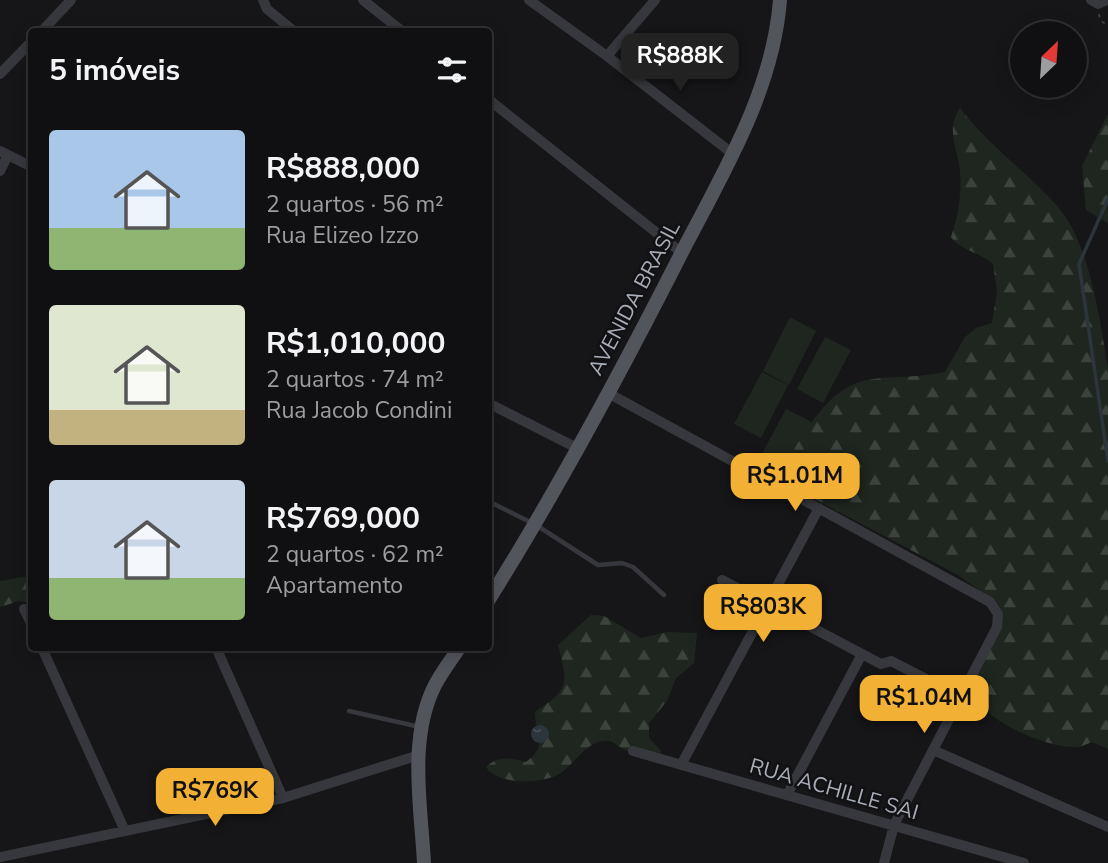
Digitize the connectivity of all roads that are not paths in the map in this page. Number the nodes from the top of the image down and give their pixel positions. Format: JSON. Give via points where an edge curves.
{"nodes":[{"id":1,"x":71,"y":0,"type":"edge"},
{"id":2,"x":263,"y":0,"type":"edge"},
{"id":3,"x":363,"y":0,"type":"edge"},
{"id":4,"x":529,"y":0,"type":"edge"},
{"id":5,"x":655,"y":0,"type":"edge"},
{"id":6,"x":780,"y":0,"type":"edge"},
{"id":7,"x":45,"y":28,"type":"edge"},
{"id":8,"x":290,"y":28,"type":"edge"},
{"id":9,"x":398,"y":28,"type":"edge"},
{"id":10,"x":28,"y":45,"type":"edge"},
{"id":11,"x":607,"y":55,"type":"junction"},
{"id":12,"x":0,"y":74,"type":"edge"},
{"id":13,"x":492,"y":102,"type":"edge"},
{"id":14,"x":4,"y":153,"type":"edge"},
{"id":15,"x":733,"y":154,"type":"junction"},
{"id":16,"x":28,"y":165,"type":"edge"},
{"id":17,"x":0,"y":171,"type":"edge"},
{"id":18,"x":682,"y":253,"type":"junction"},
{"id":19,"x":608,"y":393,"type":"junction"},
{"id":20,"x":492,"y":405,"type":"edge"},
{"id":21,"x":579,"y":449,"type":"junction"},
{"id":22,"x":492,"y":503,"type":"edge"},
{"id":23,"x":819,"y":508,"type":"junction"},
{"id":24,"x":536,"y":525,"type":"junction"},
{"id":25,"x":722,"y":580,"type":"dead end"},
{"id":26,"x":492,"y":594,"type":"edge"},
{"id":27,"x":664,"y":595,"type":"dead end"},
{"id":28,"x":767,"y":604,"type":"junction"},
{"id":29,"x":24,"y":609,"type":"dead end"},
{"id":30,"x":28,"y":617,"type":"edge"},
{"id":31,"x":43,"y":651,"type":"edge"},
{"id":32,"x":457,"y":651,"type":"edge"},
{"id":33,"x":218,"y":652,"type":"dead end"},
{"id":34,"x":862,"y":654,"type":"junction"},
{"id":35,"x":961,"y":697,"type":"junction"},
{"id":36,"x":349,"y":711,"type":"dead end"},
{"id":37,"x":421,"y":727,"type":"junction"},
{"id":38,"x":933,"y":750,"type":"junction"},
{"id":39,"x":633,"y":751,"type":"dead end"},
{"id":40,"x":419,"y":755,"type":"junction"},
{"id":41,"x":681,"y":765,"type":"junction"},
{"id":42,"x":787,"y":795,"type":"junction"},
{"id":43,"x":283,"y":799,"type":"junction"},
{"id":44,"x":894,"y":825,"type":"junction"},
{"id":45,"x":1108,"y":827,"type":"edge"},
{"id":46,"x":125,"y":831,"type":"junction"},
{"id":47,"x":0,"y":857,"type":"edge"},
{"id":48,"x":424,"y":863,"type":"edge"},
{"id":49,"x":884,"y":863,"type":"edge"},
{"id":50,"x":1024,"y":863,"type":"edge"}],
"edges":[{"from":1,"to":7,"type":"street"},
{"from":2,"to":8,"type":"street"},
{"from":3,"to":9,"type":"street"},
{"from":4,"to":11,"type":"street"},
{"from":5,"to":11,"type":"street"},
{"from":6,"to":15,"type":"main road","name":"AVENIDA BRASIL","via":[[756,101]]},
{"from":10,"to":12,"type":"street"},
{"from":11,"to":15,"type":"street"},
{"from":13,"to":18,"type":"street"},
{"from":14,"to":16,"type":"street"},
{"from":14,"to":17,"type":"street"},
{"from":15,"to":18,"type":"main road","name":"AVENIDA BRASIL"},
{"from":18,"to":19,"type":"main road","name":"AVENIDA BRASIL"},
{"from":19,"to":21,"type":"main road","name":"AVENIDA BRASIL"},
{"from":19,"to":23,"type":"street"},
{"from":20,"to":21,"type":"street"},
{"from":21,"to":24,"type":"main road","name":"AVENIDA BRASIL"},
{"from":22,"to":24,"type":"lane"},
{"from":23,"to":28,"type":"street"},
{"from":23,"to":35,"type":"street","via":[[990,602],[998,614],[998,627]]},
{"from":24,"to":26,"type":"main road","name":"AVENIDA BRASIL"},
{"from":24,"to":27,"type":"lane","via":[[598,565],[634,567]]},
{"from":25,"to":28,"type":"street"},
{"from":28,"to":34,"type":"street"},
{"from":28,"to":41,"type":"street"},
{"from":29,"to":30,"type":"street"},
{"from":31,"to":46,"type":"street"},
{"from":32,"to":37,"type":"main road","via":[[434,686]]},
{"from":33,"to":43,"type":"street"},
{"from":34,"to":35,"type":"street","via":[[881,664],[891,661]]},
{"from":34,"to":42,"type":"street"},
{"from":35,"to":38,"type":"street"},
{"from":36,"to":37,"type":"lane"},
{"from":37,"to":40,"type":"main road"},
{"from":38,"to":44,"type":"street"},
{"from":38,"to":45,"type":"street"},
{"from":39,"to":41,"type":"street","name":"RUA ACHILLE SAI"},
{"from":40,"to":43,"type":"street"},
{"from":40,"to":48,"type":"main road"},
{"from":41,"to":42,"type":"street","name":"RUA ACHILLE SAI"},
{"from":42,"to":44,"type":"street","name":"RUA ACHILLE SAI"},
{"from":43,"to":46,"type":"street"},
{"from":44,"to":49,"type":"street"},
{"from":44,"to":50,"type":"street","name":"RUA ACHILLE SAI"},
{"from":46,"to":47,"type":"street"}]}
